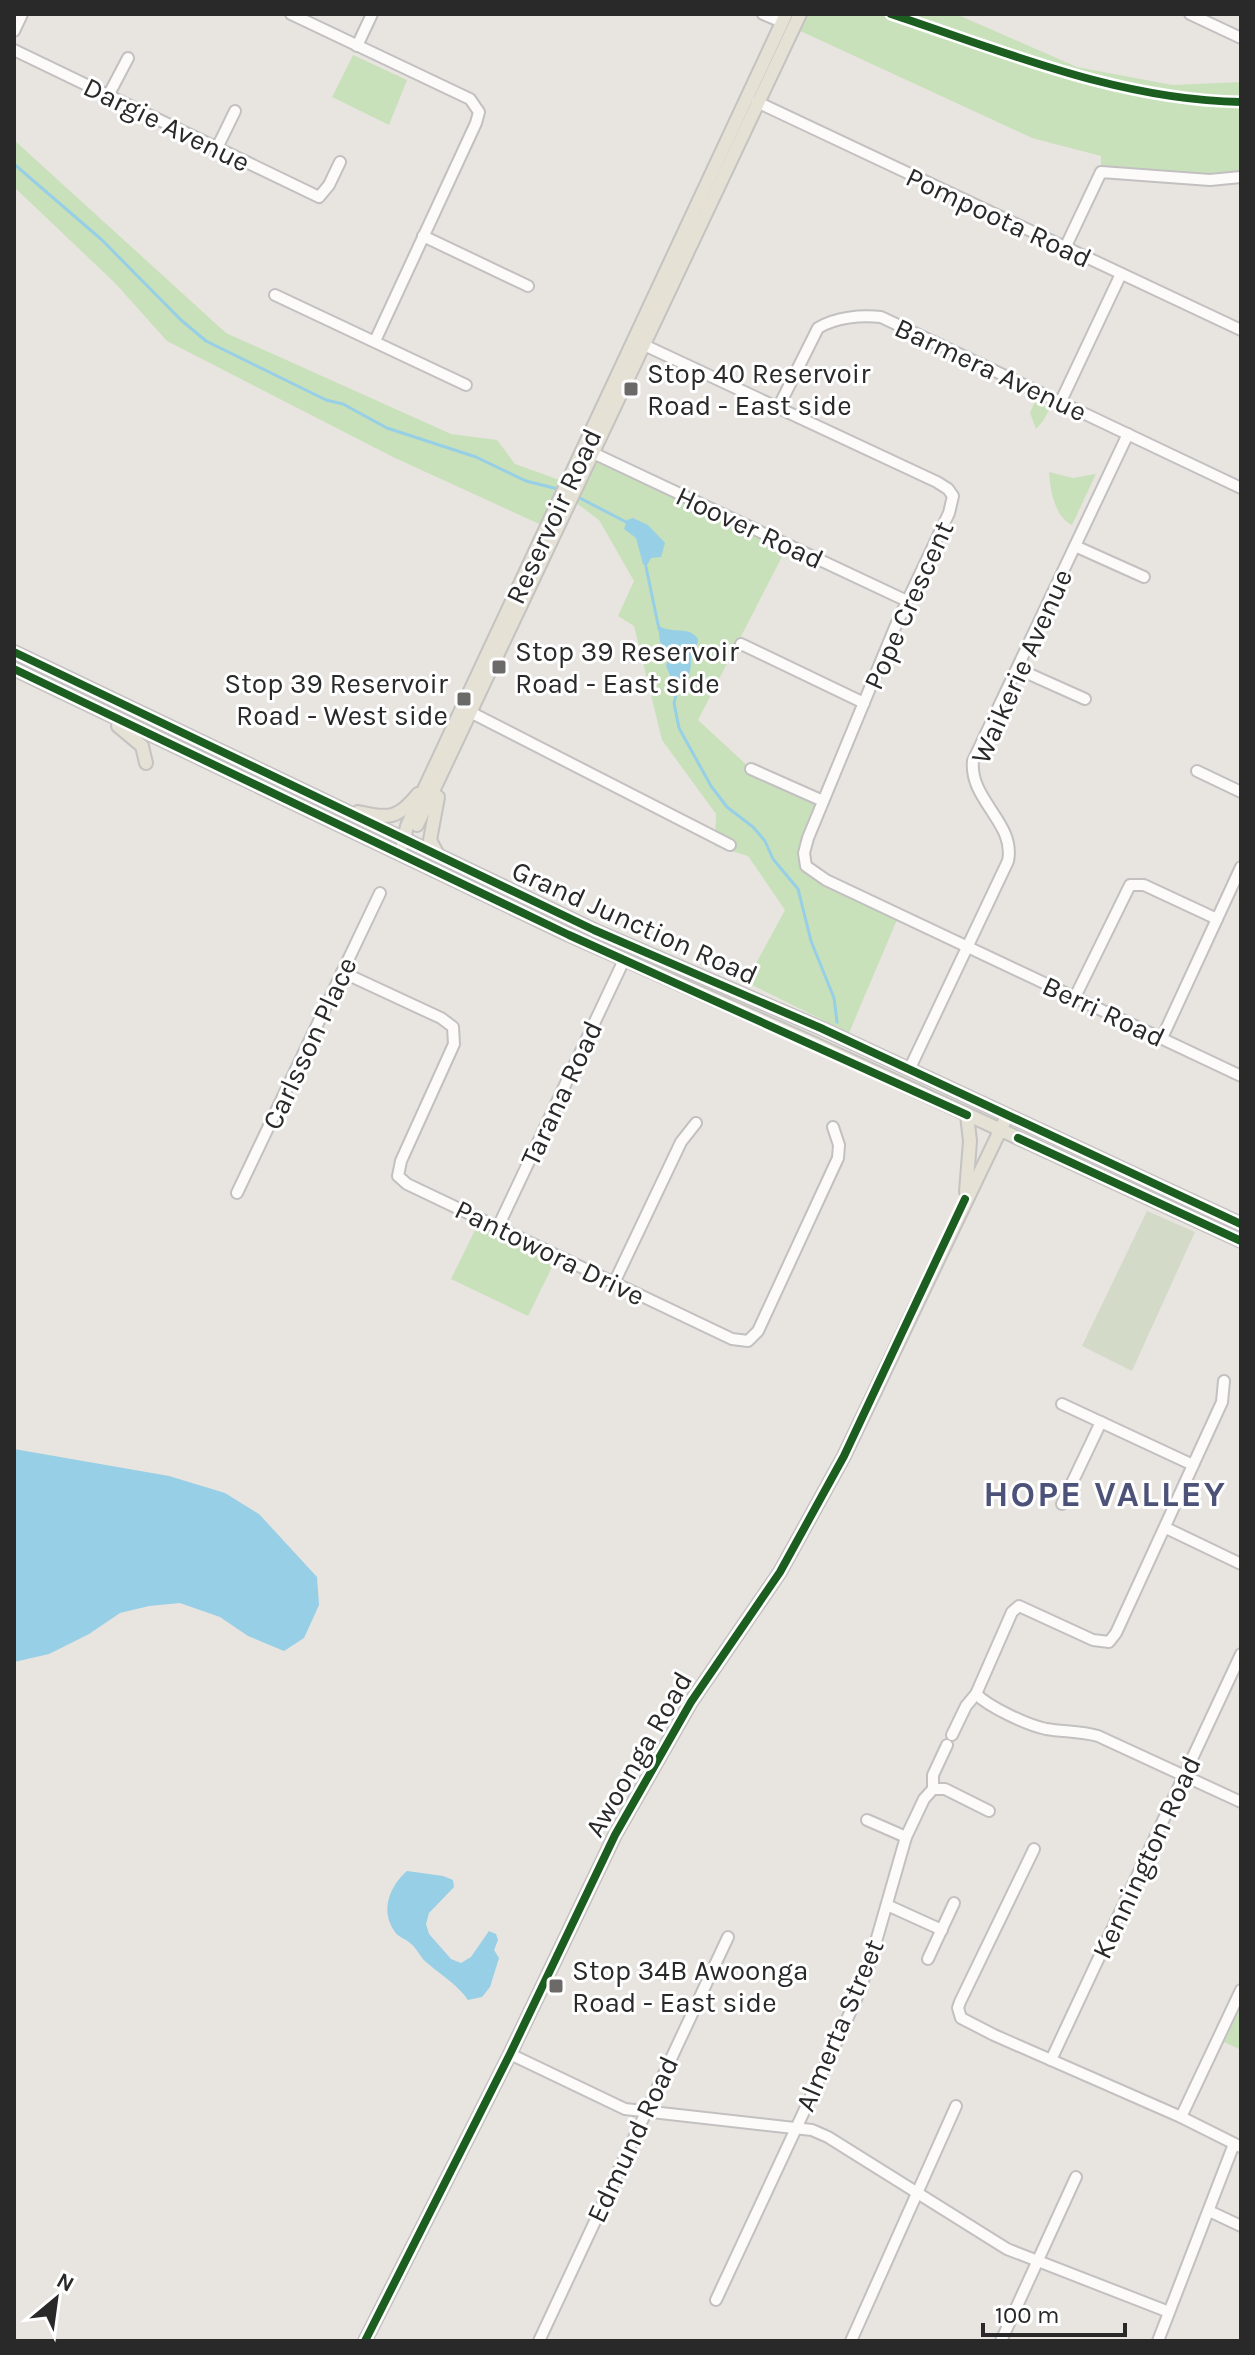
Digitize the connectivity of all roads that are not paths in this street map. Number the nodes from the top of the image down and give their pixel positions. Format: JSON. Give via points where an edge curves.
{"nodes":[{"id":1,"x":22,"y":14,"type":"edge"},
{"id":2,"x":291,"y":14,"type":"edge"},
{"id":3,"x":372,"y":14,"type":"edge"},
{"id":4,"x":763,"y":14,"type":"edge"},
{"id":5,"x":800,"y":14,"type":"edge"},
{"id":6,"x":1190,"y":14,"type":"edge"},
{"id":7,"x":787,"y":21,"type":"edge"},
{"id":8,"x":14,"y":31,"type":"edge"},
{"id":9,"x":1241,"y":38,"type":"edge"},
{"id":10,"x":357,"y":46,"type":"junction"},
{"id":11,"x":14,"y":50,"type":"edge"},
{"id":12,"x":128,"y":58,"type":"dead end"},
{"id":13,"x":108,"y":96,"type":"junction"},
{"id":14,"x":752,"y":100,"type":"junction"},
{"id":15,"x":235,"y":111,"type":"dead end"},
{"id":16,"x":217,"y":148,"type":"junction"},
{"id":17,"x":340,"y":162,"type":"dead end"},
{"id":18,"x":1241,"y":177,"type":"edge"},
{"id":19,"x":423,"y":236,"type":"junction"},
{"id":20,"x":1065,"y":248,"type":"junction"},
{"id":21,"x":1121,"y":274,"type":"junction"},
{"id":22,"x":528,"y":286,"type":"dead end"},
{"id":23,"x":275,"y":295,"type":"dead end"},
{"id":24,"x":1241,"y":330,"type":"edge"},
{"id":25,"x":375,"y":341,"type":"junction"},
{"id":26,"x":639,"y":343,"type":"junction"},
{"id":27,"x":466,"y":385,"type":"dead end"},
{"id":28,"x":1061,"y":401,"type":"junction"},
{"id":29,"x":778,"y":408,"type":"junction"},
{"id":30,"x":1128,"y":434,"type":"junction"},
{"id":31,"x":588,"y":451,"type":"junction"},
{"id":32,"x":1241,"y":488,"type":"edge"},
{"id":33,"x":1075,"y":546,"type":"junction"},
{"id":34,"x":1144,"y":577,"type":"dead end"},
{"id":35,"x":907,"y":601,"type":"junction"},
{"id":36,"x":741,"y":644,"type":"dead end"},
{"id":37,"x":14,"y":652,"type":"edge"},
{"id":38,"x":14,"y":669,"type":"edge"},
{"id":39,"x":1018,"y":669,"type":"junction"},
{"id":40,"x":1085,"y":699,"type":"dead end"},
{"id":41,"x":864,"y":703,"type":"junction"},
{"id":42,"x":96,"y":709,"type":"junction"},
{"id":43,"x":466,"y":711,"type":"junction"},
{"id":44,"x":166,"y":725,"type":"junction"},
{"id":45,"x":181,"y":732,"type":"junction"},
{"id":46,"x":159,"y":740,"type":"junction"},
{"id":47,"x":457,"y":741,"type":"junction"},
{"id":48,"x":173,"y":747,"type":"junction"},
{"id":49,"x":146,"y":763,"type":"dead end"},
{"id":50,"x":751,"y":769,"type":"dead end"},
{"id":51,"x":1197,"y":771,"type":"dead end"},
{"id":52,"x":428,"y":783,"type":"junction"},
{"id":53,"x":1241,"y":792,"type":"edge"},
{"id":54,"x":823,"y":801,"type":"junction"},
{"id":55,"x":336,"y":807,"type":"junction"},
{"id":56,"x":405,"y":840,"type":"junction"},
{"id":57,"x":730,"y":845,"type":"dead end"},
{"id":58,"x":398,"y":854,"type":"junction"},
{"id":59,"x":438,"y":855,"type":"junction"},
{"id":60,"x":1241,"y":867,"type":"edge"},
{"id":61,"x":380,"y":893,"type":"dead end"},
{"id":62,"x":1217,"y":919,"type":"junction"},
{"id":63,"x":594,"y":930,"type":"junction"},
{"id":64,"x":966,"y":946,"type":"junction"},
{"id":65,"x":651,"y":955,"type":"junction"},
{"id":66,"x":624,"y":960,"type":"junction"},
{"id":67,"x":342,"y":972,"type":"junction"},
{"id":68,"x":1075,"y":997,"type":"junction"},
{"id":69,"x":1162,"y":1038,"type":"junction"},
{"id":70,"x":909,"y":1070,"type":"junction"},
{"id":71,"x":1241,"y":1076,"type":"edge"},
{"id":72,"x":967,"y":1115,"type":"junction"},
{"id":73,"x":1007,"y":1116,"type":"junction"},
{"id":74,"x":696,"y":1123,"type":"dead end"},
{"id":75,"x":833,"y":1127,"type":"dead end"},
{"id":76,"x":1000,"y":1130,"type":"junction"},
{"id":77,"x":237,"y":1193,"type":"dead end"},
{"id":78,"x":965,"y":1199,"type":"junction"},
{"id":79,"x":1241,"y":1224,"type":"edge"},
{"id":80,"x":498,"y":1227,"type":"junction"},
{"id":81,"x":1241,"y":1241,"type":"edge"},
{"id":82,"x":614,"y":1283,"type":"junction"},
{"id":83,"x":1224,"y":1381,"type":"dead end"},
{"id":84,"x":1062,"y":1404,"type":"dead end"},
{"id":85,"x":1101,"y":1422,"type":"junction"},
{"id":86,"x":1193,"y":1465,"type":"junction"},
{"id":87,"x":1062,"y":1504,"type":"dead end"},
{"id":88,"x":1166,"y":1528,"type":"junction"},
{"id":89,"x":1241,"y":1564,"type":"edge"},
{"id":90,"x":1241,"y":1654,"type":"edge"},
{"id":91,"x":976,"y":1694,"type":"junction"},
{"id":92,"x":1184,"y":1775,"type":"junction"},
{"id":93,"x":933,"y":1789,"type":"junction"},
{"id":94,"x":1241,"y":1802,"type":"edge"},
{"id":95,"x":989,"y":1811,"type":"dead end"},
{"id":96,"x":867,"y":1820,"type":"dead end"},
{"id":97,"x":906,"y":1837,"type":"junction"},
{"id":98,"x":1034,"y":1849,"type":"dead end"},
{"id":99,"x":954,"y":1903,"type":"dead end"},
{"id":100,"x":887,"y":1905,"type":"junction"},
{"id":101,"x":942,"y":1930,"type":"junction"},
{"id":102,"x":728,"y":1937,"type":"dead end"},
{"id":103,"x":928,"y":1959,"type":"dead end"},
{"id":104,"x":1241,"y":1990,"type":"edge"},
{"id":105,"x":510,"y":2054,"type":"junction"},
{"id":106,"x":1051,"y":2060,"type":"junction"},
{"id":107,"x":956,"y":2106,"type":"dead end"},
{"id":108,"x":644,"y":2113,"type":"junction"},
{"id":109,"x":1181,"y":2117,"type":"junction"},
{"id":110,"x":795,"y":2129,"type":"junction"},
{"id":111,"x":1238,"y":2145,"type":"edge"},
{"id":112,"x":1076,"y":2177,"type":"dead end"},
{"id":113,"x":916,"y":2194,"type":"junction"},
{"id":114,"x":1209,"y":2211,"type":"junction"},
{"id":115,"x":1241,"y":2226,"type":"edge"},
{"id":116,"x":1037,"y":2262,"type":"junction"},
{"id":117,"x":716,"y":2300,"type":"dead end"},
{"id":118,"x":1169,"y":2312,"type":"junction"},
{"id":119,"x":365,"y":2341,"type":"edge"},
{"id":120,"x":539,"y":2341,"type":"edge"},
{"id":121,"x":851,"y":2341,"type":"edge"},
{"id":122,"x":1001,"y":2341,"type":"edge"},
{"id":123,"x":1158,"y":2341,"type":"edge"}],
"edges":[{"from":1,"to":8,"type":"street"},
{"from":2,"to":10,"type":"street"},
{"from":3,"to":10,"type":"street"},
{"from":4,"to":7,"type":"street"},
{"from":5,"to":7,"type":"main road","name":"Reservoir Road"},
{"from":6,"to":9,"type":"street"},
{"from":7,"to":14,"type":"main road","name":"Reservoir Road"},
{"from":10,"to":19,"type":"street","via":[[470,99],[479,112]]},
{"from":11,"to":13,"type":"street","name":"Dargie Avenue"},
{"from":12,"to":13,"type":"street"},
{"from":13,"to":16,"type":"street","name":"Dargie Avenue"},
{"from":14,"to":20,"type":"street","name":"Pompoota Road"},
{"from":14,"to":26,"type":"main road","name":"Reservoir Road"},
{"from":15,"to":16,"type":"street"},
{"from":16,"to":17,"type":"street","name":"Dargie Avenue","via":[[319,197]]},
{"from":18,"to":20,"type":"street","via":[[1210,180],[1101,172]]},
{"from":19,"to":22,"type":"street"},
{"from":19,"to":25,"type":"street"},
{"from":20,"to":21,"type":"street","name":"Pompoota Road"},
{"from":21,"to":24,"type":"street","name":"Pompoota Road"},
{"from":21,"to":28,"type":"street"},
{"from":23,"to":25,"type":"street"},
{"from":25,"to":27,"type":"street"},
{"from":26,"to":29,"type":"street","name":"Pope Crescent"},
{"from":26,"to":31,"type":"main road","name":"Reservoir Road"},
{"from":28,"to":29,"type":"street","name":"Barmera Avenue","via":[[895,323],[867,316],[818,328]]},
{"from":28,"to":30,"type":"street","name":"Barmera Avenue"},
{"from":29,"to":35,"type":"street","name":"Pope Crescent","via":[[948,489],[953,496]]},
{"from":30,"to":32,"type":"street","name":"Barmera Avenue"},
{"from":30,"to":33,"type":"street","name":"Waikerie Avenue"},
{"from":31,"to":35,"type":"street","name":"Hoover Road"},
{"from":31,"to":43,"type":"main road","name":"Reservoir Road"},
{"from":33,"to":34,"type":"street"},
{"from":33,"to":39,"type":"street","name":"Waikerie Avenue"},
{"from":35,"to":41,"type":"street","name":"Pope Crescent"},
{"from":36,"to":41,"type":"street"},
{"from":37,"to":44,"type":"main road","name":"Grand Junction Road"},
{"from":38,"to":42,"type":"main road","name":"Grand Junction Road"},
{"from":39,"to":40,"type":"street"},
{"from":39,"to":64,"type":"street","name":"Waikerie Avenue","via":[[973,761],[975,786],[1010,850]]},
{"from":41,"to":54,"type":"street","name":"Pope Crescent"},
{"from":42,"to":46,"type":"main road","name":"Grand Junction Road"},
{"from":42,"to":49,"type":"main road","via":[[139,742]]},
{"from":43,"to":47,"type":"main road","name":"Reservoir Road"},
{"from":43,"to":52,"type":"main road","name":"Reservoir Road"},
{"from":43,"to":57,"type":"street"},
{"from":44,"to":45,"type":"main road","name":"Grand Junction Road"},
{"from":44,"to":46,"type":"main road"},
{"from":45,"to":48,"type":"main road"},
{"from":45,"to":55,"type":"main road","name":"Grand Junction Road"},
{"from":46,"to":48,"type":"main road","name":"Grand Junction Road"},
{"from":47,"to":56,"type":"main road","name":"Reservoir Road","via":[[415,830]]},
{"from":47,"to":59,"type":"main road","via":[[430,829]]},
{"from":48,"to":58,"type":"main road","name":"Grand Junction Road"},
{"from":50,"to":54,"type":"street"},
{"from":51,"to":53,"type":"street"},
{"from":52,"to":55,"type":"main road","via":[[393,816]]},
{"from":52,"to":56,"type":"main road","name":"Reservoir Road"},
{"from":54,"to":64,"type":"street","name":"Pope Crescent","via":[[804,853],[806,866],[815,875]]},
{"from":55,"to":56,"type":"main road","name":"Grand Junction Road"},
{"from":56,"to":58,"type":"main road"},
{"from":56,"to":59,"type":"main road","name":"Grand Junction Road"},
{"from":58,"to":66,"type":"main road","name":"Grand Junction Road"},
{"from":59,"to":63,"type":"main road","name":"Grand Junction Road"},
{"from":60,"to":62,"type":"street"},
{"from":61,"to":67,"type":"street","name":"Carlsson Place"},
{"from":62,"to":68,"type":"street","via":[[1144,885],[1130,885]]},
{"from":62,"to":69,"type":"street"},
{"from":63,"to":65,"type":"main road","name":"Grand Junction Road"},
{"from":63,"to":66,"type":"main road"},
{"from":64,"to":68,"type":"street","name":"Berri Road"},
{"from":64,"to":70,"type":"street","name":"Waikerie Avenue"},
{"from":65,"to":66,"type":"main road"},
{"from":65,"to":70,"type":"main road","name":"Grand Junction Road"},
{"from":66,"to":72,"type":"main road","name":"Grand Junction Road"},
{"from":66,"to":80,"type":"street","name":"Tarana Road"},
{"from":67,"to":77,"type":"street","name":"Carlsson Place"},
{"from":67,"to":80,"type":"street","name":"Pantowora Drive","via":[[453,1027],[454,1044],[398,1176]]},
{"from":68,"to":69,"type":"street","name":"Berri Road"},
{"from":69,"to":71,"type":"street","name":"Berri Road"},
{"from":70,"to":73,"type":"main road","name":"Grand Junction Road"},
{"from":72,"to":76,"type":"main road","name":"Grand Junction Road"},
{"from":72,"to":78,"type":"main road","via":[[971,1136]]},
{"from":73,"to":76,"type":"main road","name":"Awoonga Road"},
{"from":73,"to":79,"type":"main road","name":"Grand Junction Road"},
{"from":74,"to":82,"type":"street","via":[[681,1142]]},
{"from":75,"to":82,"type":"street","name":"Pantowora Drive","via":[[838,1158],[758,1331],[748,1341],[732,1339]]},
{"from":76,"to":78,"type":"main road","name":"Awoonga Road"},
{"from":76,"to":81,"type":"main road","name":"Grand Junction Road"},
{"from":78,"to":105,"type":"main road","name":"Awoonga Road","via":[[844,1456],[780,1572],[691,1702],[615,1835]]},
{"from":80,"to":82,"type":"street","name":"Pantowora Drive"},
{"from":83,"to":86,"type":"street","via":[[1222,1402]]},
{"from":84,"to":85,"type":"street"},
{"from":85,"to":86,"type":"street"},
{"from":85,"to":87,"type":"street"},
{"from":86,"to":88,"type":"street"},
{"from":88,"to":89,"type":"street"},
{"from":88,"to":91,"type":"street","name":"Almerta Street","via":[[1109,1642],[1093,1640],[1019,1606]]},
{"from":90,"to":92,"type":"street","name":"Kennington Road"},
{"from":91,"to":92,"type":"street","via":[[1032,1724],[1098,1736]]},
{"from":91,"to":93,"type":"street","name":"Almerta Street","via":[[933,1775]]},
{"from":92,"to":94,"type":"street"},
{"from":92,"to":106,"type":"street","name":"Kennington Road"},
{"from":93,"to":95,"type":"street","via":[[945,1789]]},
{"from":93,"to":97,"type":"street","name":"Almerta Street"},
{"from":96,"to":97,"type":"street"},
{"from":97,"to":100,"type":"street","name":"Almerta Street"},
{"from":98,"to":106,"type":"street","via":[[958,2008],[963,2020]]},
{"from":99,"to":101,"type":"street"},
{"from":100,"to":101,"type":"street"},
{"from":100,"to":110,"type":"street","name":"Almerta Street","via":[[855,2002]]},
{"from":101,"to":103,"type":"street"},
{"from":102,"to":108,"type":"street","name":"Edmund Road"},
{"from":104,"to":109,"type":"street"},
{"from":105,"to":108,"type":"street"},
{"from":105,"to":119,"type":"main road","name":"Awoonga Road"},
{"from":106,"to":109,"type":"street"},
{"from":107,"to":113,"type":"street"},
{"from":108,"to":110,"type":"street"},
{"from":108,"to":120,"type":"street","name":"Edmund Road"},
{"from":109,"to":111,"type":"street"},
{"from":110,"to":113,"type":"street","via":[[828,2137]]},
{"from":110,"to":117,"type":"street","name":"Almerta Street"},
{"from":111,"to":114,"type":"street"},
{"from":112,"to":116,"type":"street"},
{"from":113,"to":116,"type":"street"},
{"from":113,"to":121,"type":"street"},
{"from":114,"to":115,"type":"street"},
{"from":114,"to":118,"type":"street"},
{"from":116,"to":118,"type":"street"},
{"from":116,"to":122,"type":"street"},
{"from":118,"to":123,"type":"street"}]}
